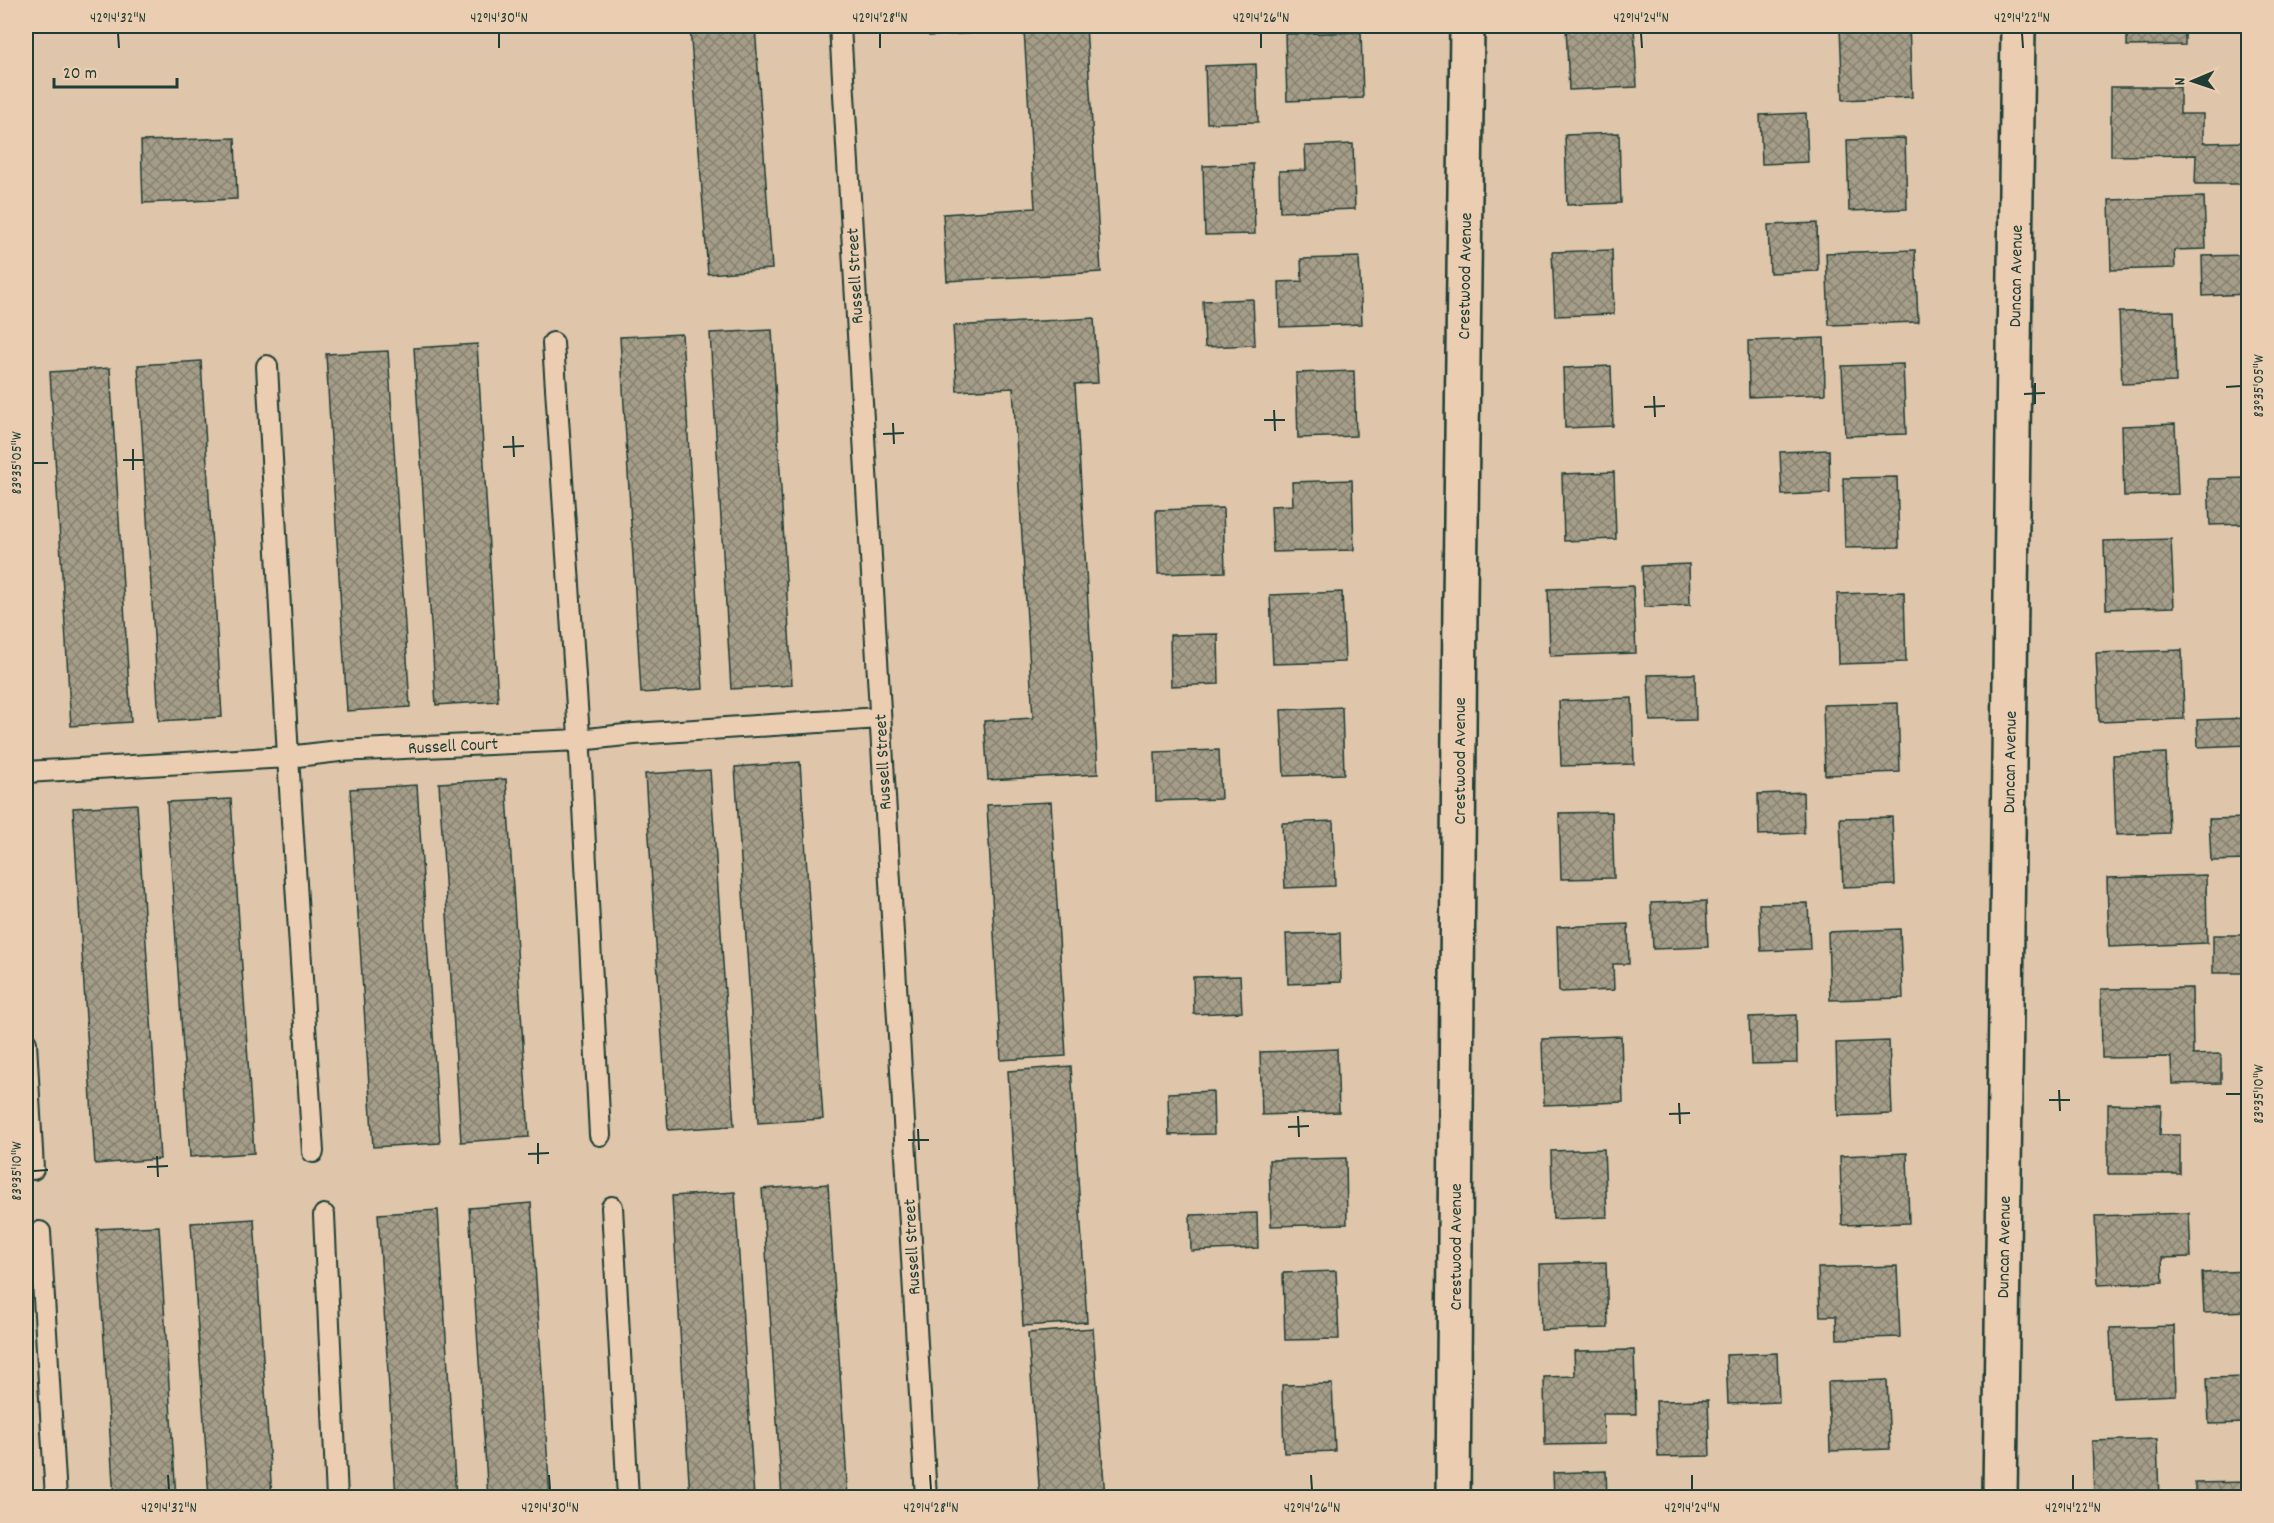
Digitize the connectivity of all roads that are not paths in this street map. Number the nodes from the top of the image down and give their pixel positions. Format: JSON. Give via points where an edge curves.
{"nodes":[{"id":1,"x":840,"y":26,"type":"edge"},
{"id":2,"x":1467,"y":26,"type":"edge"},
{"id":3,"x":2018,"y":26,"type":"edge"},
{"id":4,"x":553,"y":343,"type":"dead end"},
{"id":5,"x":267,"y":366,"type":"dead end"},
{"id":6,"x":880,"y":718,"type":"junction"},
{"id":7,"x":579,"y":740,"type":"junction"},
{"id":8,"x":288,"y":757,"type":"junction"},
{"id":9,"x":26,"y":772,"type":"edge"},
{"id":10,"x":26,"y":1043,"type":"edge"},
{"id":11,"x":600,"y":1135,"type":"dead end"},
{"id":12,"x":313,"y":1152,"type":"dead end"},
{"id":13,"x":33,"y":1169,"type":"dead end"},
{"id":14,"x":612,"y":1207,"type":"dead end"},
{"id":15,"x":324,"y":1215,"type":"dead end"},
{"id":16,"x":39,"y":1232,"type":"dead end"},
{"id":17,"x":56,"y":1497,"type":"edge"},
{"id":18,"x":338,"y":1497,"type":"edge"},
{"id":19,"x":628,"y":1497,"type":"edge"},
{"id":20,"x":926,"y":1497,"type":"edge"},
{"id":21,"x":1453,"y":1497,"type":"edge"},
{"id":22,"x":2000,"y":1497,"type":"edge"}],
"edges":[{"from":1,"to":6,"type":"lane","name":"Russell Street"},
{"from":2,"to":21,"type":"street","name":"Crestwood Avenue"},
{"from":3,"to":22,"type":"street","name":"Duncan Avenue"},
{"from":4,"to":7,"type":"lane"},
{"from":5,"to":8,"type":"lane"},
{"from":6,"to":7,"type":"lane","name":"Russell Court"},
{"from":6,"to":20,"type":"lane","name":"Russell Street"},
{"from":7,"to":8,"type":"lane","name":"Russell Court","via":[[339,751]]},
{"from":7,"to":11,"type":"lane"},
{"from":8,"to":9,"type":"lane","name":"Russell Court"},
{"from":8,"to":12,"type":"lane"},
{"from":10,"to":13,"type":"lane"},
{"from":14,"to":19,"type":"lane"},
{"from":15,"to":18,"type":"lane"},
{"from":16,"to":17,"type":"lane"}]}
